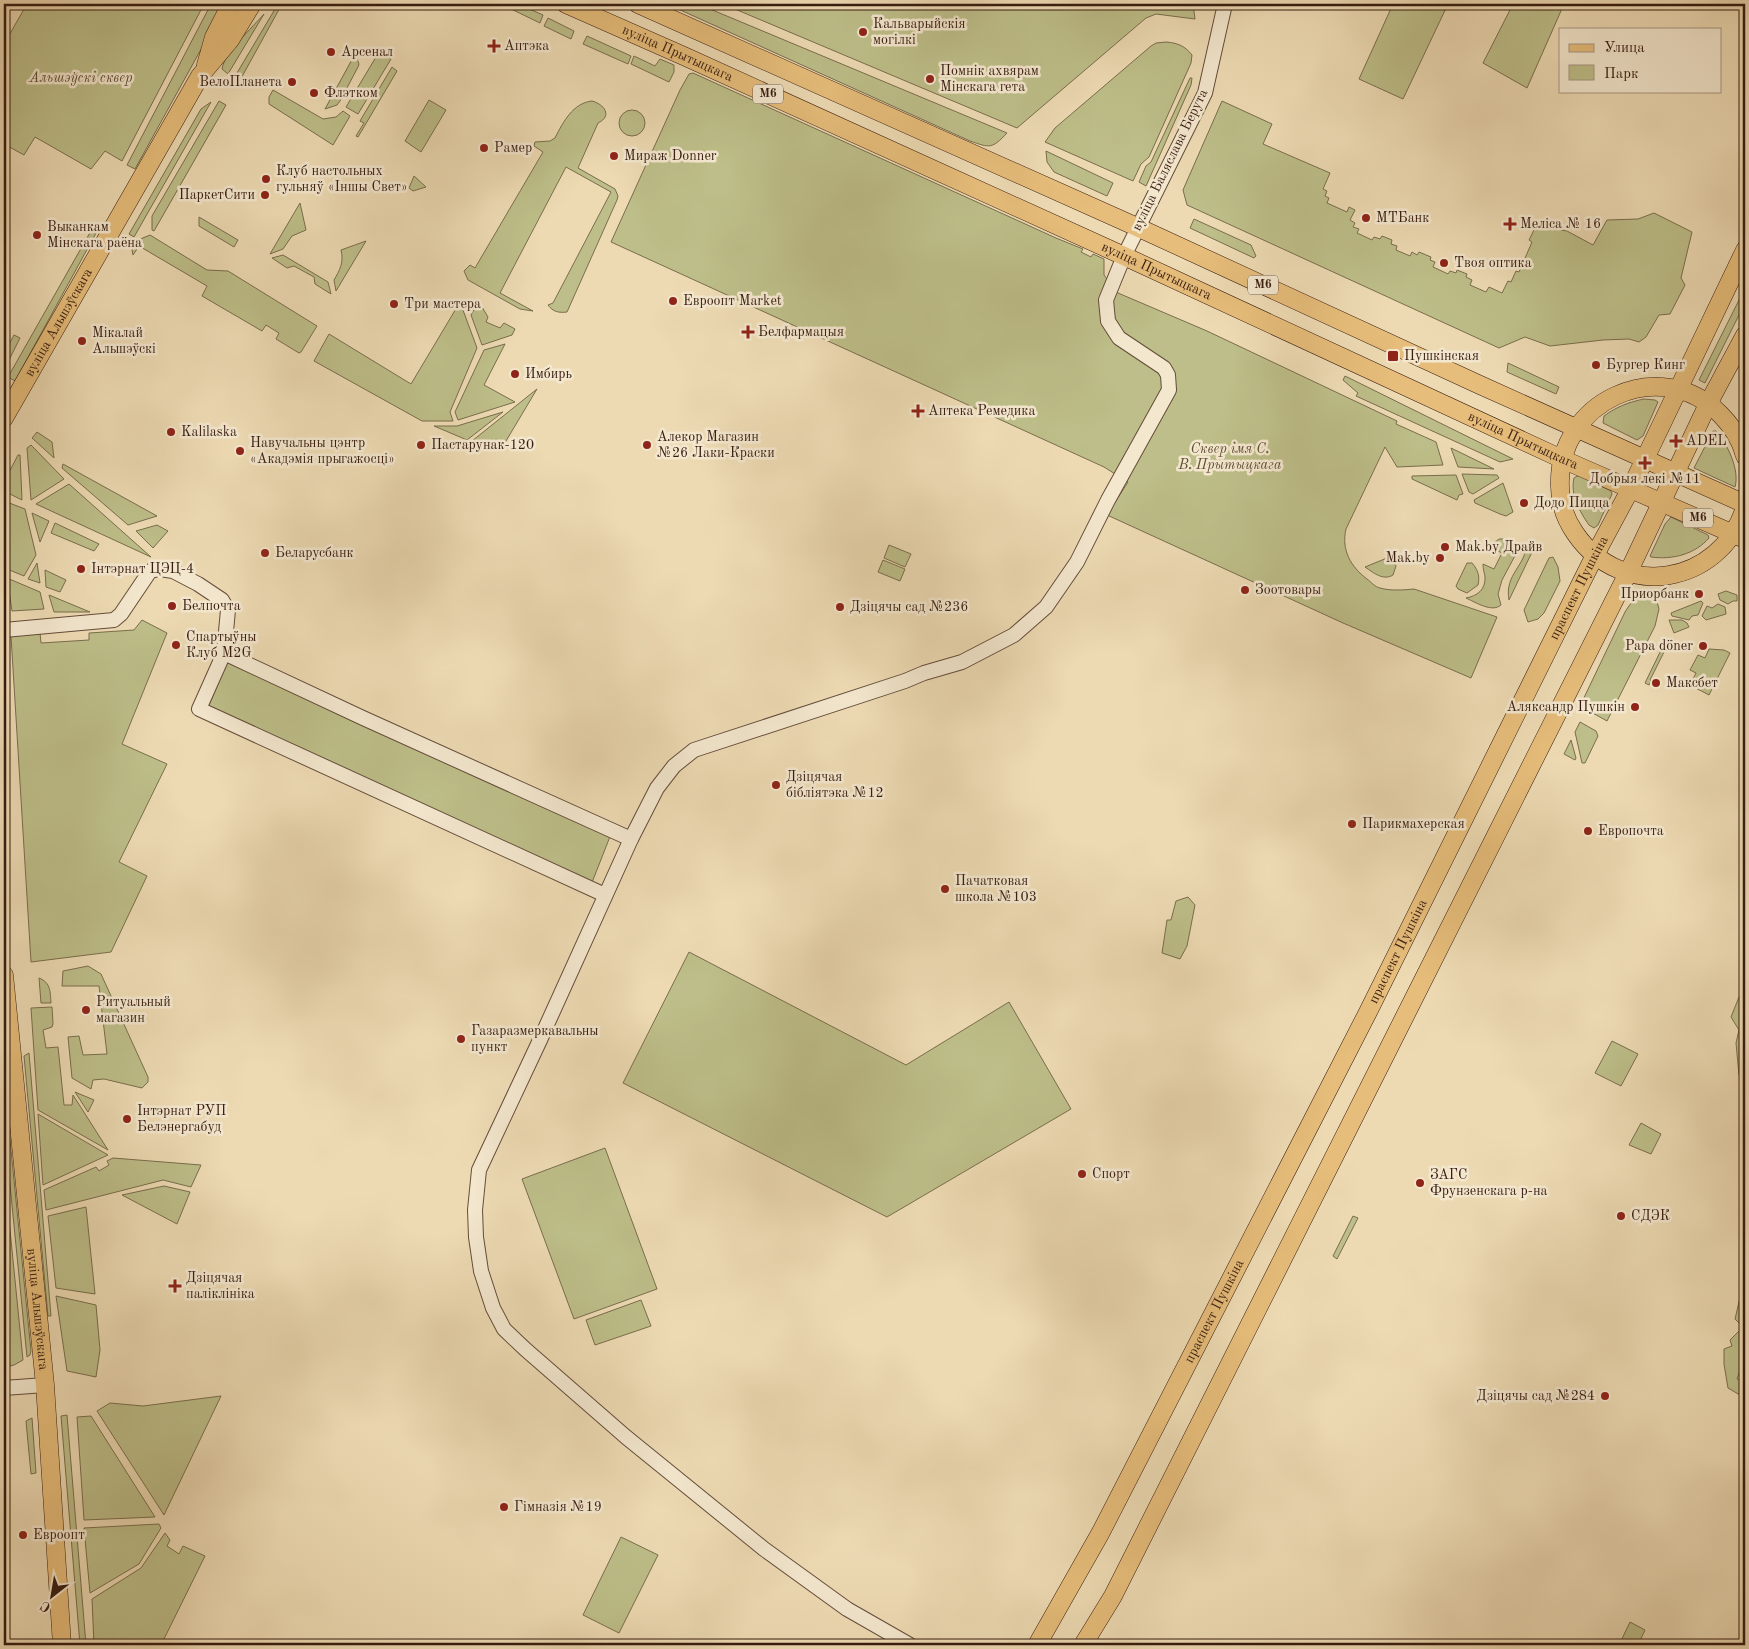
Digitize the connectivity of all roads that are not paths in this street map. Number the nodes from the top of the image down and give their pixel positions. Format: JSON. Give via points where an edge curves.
{"nodes":[{"id":1,"x":231,"y":4,"type":"edge"},
{"id":2,"x":252,"y":4,"type":"edge"},
{"id":3,"x":566,"y":4,"type":"edge"},
{"id":4,"x":638,"y":4,"type":"edge"},
{"id":5,"x":1225,"y":4,"type":"edge"},
{"id":6,"x":204,"y":70,"type":"junction"},
{"id":7,"x":1138,"y":228,"type":"junction"},
{"id":8,"x":1745,"y":250,"type":"edge"},
{"id":9,"x":1124,"y":256,"type":"junction"},
{"id":10,"x":1745,"y":335,"type":"edge"},
{"id":11,"x":1678,"y":390,"type":"junction"},
{"id":12,"x":1708,"y":404,"type":"junction"},
{"id":13,"x":5,"y":414,"type":"edge"},
{"id":14,"x":1576,"y":428,"type":"junction"},
{"id":15,"x":1745,"y":456,"type":"edge"},
{"id":16,"x":1562,"y":459,"type":"junction"},
{"id":17,"x":1644,"y":460,"type":"junction"},
{"id":18,"x":1674,"y":473,"type":"junction"},
{"id":19,"x":1630,"y":488,"type":"junction"},
{"id":20,"x":1662,"y":502,"type":"junction"},
{"id":21,"x":1745,"y":504,"type":"edge"},
{"id":22,"x":1745,"y":508,"type":"edge"},
{"id":23,"x":1740,"y":536,"type":"edge"},
{"id":24,"x":1595,"y":555,"type":"junction"},
{"id":25,"x":1628,"y":573,"type":"junction"},
{"id":26,"x":4,"y":630,"type":"edge"},
{"id":27,"x":224,"y":653,"type":"junction"},
{"id":28,"x":631,"y":839,"type":"junction"},
{"id":29,"x":605,"y":895,"type":"junction"},
{"id":30,"x":4,"y":975,"type":"edge"},
{"id":31,"x":45,"y":1385,"type":"junction"},
{"id":32,"x":4,"y":1388,"type":"edge"},
{"id":33,"x":62,"y":1645,"type":"edge"},
{"id":34,"x":910,"y":1645,"type":"edge"},
{"id":35,"x":1037,"y":1645,"type":"edge"},
{"id":36,"x":1084,"y":1645,"type":"edge"}],
"edges":[{"from":1,"to":6,"type":"main road","name":"вуліца Альшэўскага","via":[[214,37]]},
{"from":2,"to":6,"type":"main road","name":"вуліца Альшэўскага","via":[[230,40]]},
{"from":3,"to":9,"type":"main road","name":"вуліца Прытыцкага","number":"М6"},
{"from":4,"to":7,"type":"main road","name":"вуліца Прытыцкага","number":"М6"},
{"from":5,"to":7,"type":"street","name":"вуліца Баляслава Берута","via":[[1205,93]]},
{"from":6,"to":13,"type":"main road","name":"вуліца Альшэўскага"},
{"from":7,"to":9,"type":"street","name":"вуліца Баляслава Берута"},
{"from":7,"to":14,"type":"main road","name":"вуліца Прытыцкага","number":"М6"},
{"from":8,"to":11,"type":"main road","name":"праспект Пушкіна"},
{"from":9,"to":16,"type":"main road","name":"вуліца Прытыцкага","number":"М6"},
{"from":9,"to":28,"type":"street","name":"вуліца Баляслава Берута","via":[[1106,300],[1108,321],[1119,338],[1164,368],[1169,390],[1077,562],[1046,607],[1014,635],[962,662],[694,750],[674,766],[657,788]]},
{"from":10,"to":12,"type":"main road"},
{"from":11,"to":12,"type":"main road"},
{"from":11,"to":14,"type":"main road","via":[[1645,388],[1616,395],[1594,408]]},
{"from":11,"to":17,"type":"main road","name":"праспект Пушкіна"},
{"from":12,"to":15,"type":"main road","via":[[1732,427]]},
{"from":12,"to":18,"type":"main road"},
{"from":14,"to":16,"type":"main road"},
{"from":14,"to":17,"type":"main road","name":"вуліца Прытыцкага","number":"М6"},
{"from":16,"to":19,"type":"main road","name":"вуліца Прытыцкага","number":"М6"},
{"from":16,"to":24,"type":"main road","via":[[1560,487],[1566,516],[1579,539]]},
{"from":17,"to":18,"type":"main road","name":"вуліца Прытыцкага","number":"М6"},
{"from":17,"to":19,"type":"main road","name":"праспект Пушкіна"},
{"from":18,"to":20,"type":"main road"},
{"from":18,"to":21,"type":"main road","name":"вуліца Прытыцкага","number":"М6"},
{"from":19,"to":20,"type":"main road","name":"вуліца Прытыцкага","number":"М6"},
{"from":19,"to":24,"type":"main road","name":"праспект Пушкіна"},
{"from":20,"to":23,"type":"main road","name":"вуліца Прытыцкага","number":"М6"},
{"from":20,"to":25,"type":"main road"},
{"from":22,"to":23,"type":"main road"},
{"from":23,"to":25,"type":"main road","via":[[1692,569],[1656,577]]},
{"from":24,"to":25,"type":"main road"},
{"from":24,"to":35,"type":"main road","name":"праспект Пушкіна","via":[[1367,1014],[1101,1532]]},
{"from":25,"to":36,"type":"main road","via":[[1113,1596]]},
{"from":26,"to":27,"type":"street","via":[[114,620],[150,571],[173,570],[222,600],[228,610]]},
{"from":27,"to":28,"type":"street"},
{"from":27,"to":29,"type":"street","via":[[199,709]]},
{"from":28,"to":29,"type":"street","name":"вуліца Баляслава Берута"},
{"from":29,"to":34,"type":"street","name":"вуліца Баляслава Берута","via":[[479,1170],[476,1237],[481,1271],[493,1308],[504,1329],[525,1350],[756,1543],[847,1608]]},
{"from":30,"to":31,"type":"main road","name":"вуліца Альшэўскага"},
{"from":31,"to":32,"type":"street"},
{"from":31,"to":33,"type":"main road","name":"вуліца Альшэўскага"}]}
